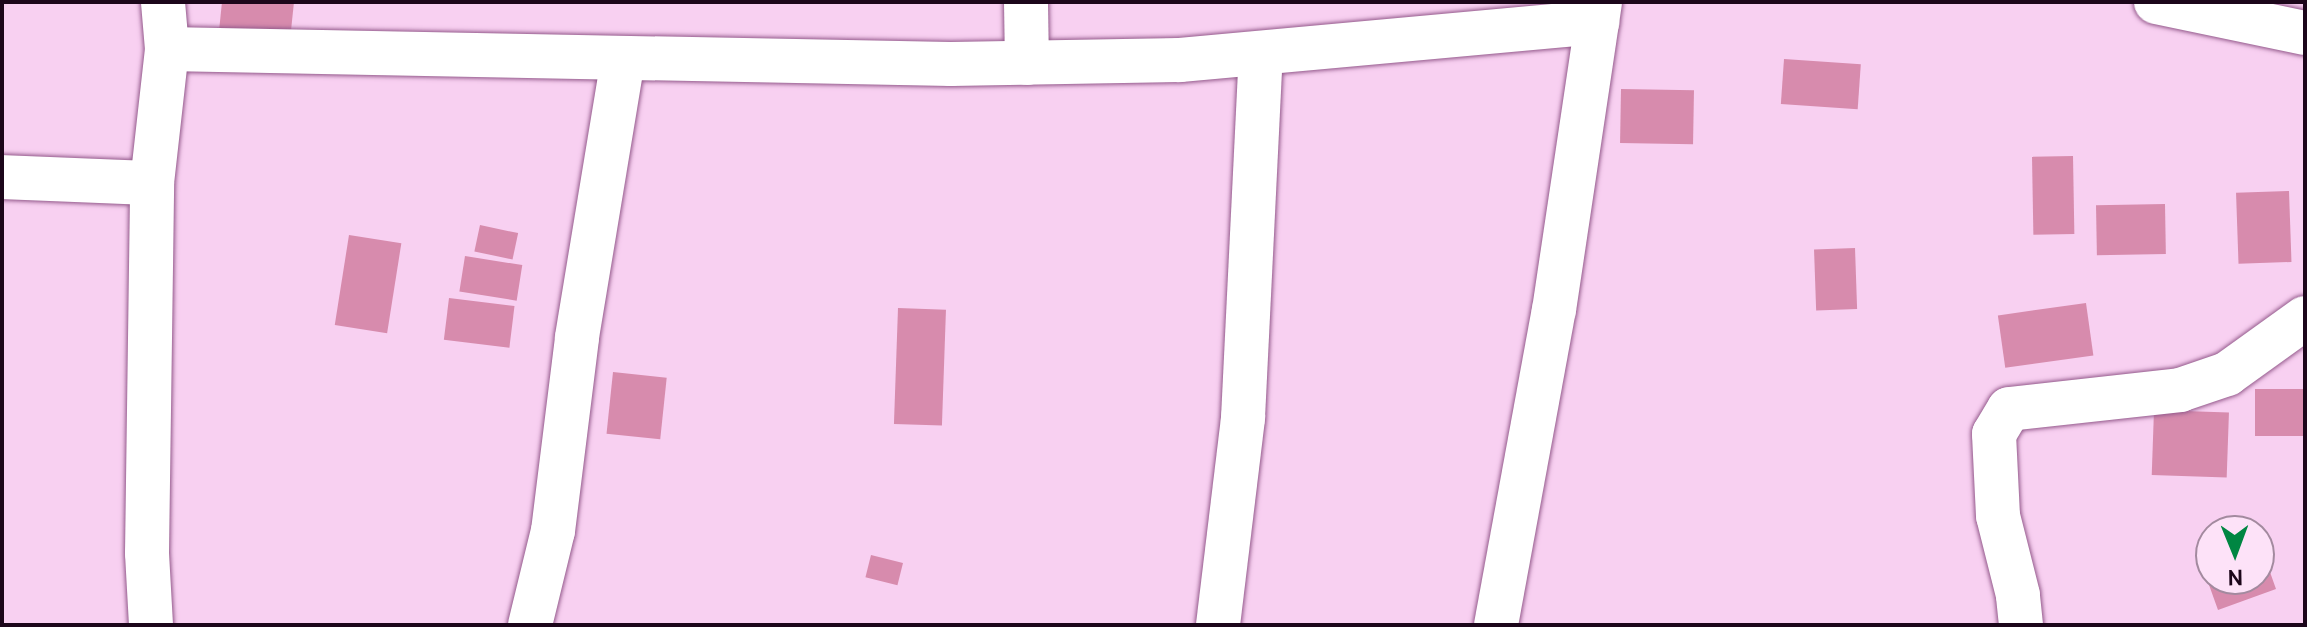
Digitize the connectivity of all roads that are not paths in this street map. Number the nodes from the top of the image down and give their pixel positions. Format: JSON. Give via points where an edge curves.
{"nodes":[{"id":1,"x":163,"y":2,"type":"edge"},
{"id":2,"x":1026,"y":2,"type":"edge"},
{"id":3,"x":2156,"y":2,"type":"edge"},
{"id":4,"x":2227,"y":8,"type":"edge"},
{"id":5,"x":1599,"y":12,"type":"edge"},
{"id":6,"x":2305,"y":33,"type":"edge"},
{"id":7,"x":167,"y":49,"type":"junction"},
{"id":8,"x":1261,"y":53,"type":"junction"},
{"id":9,"x":623,"y":60,"type":"junction"},
{"id":10,"x":1027,"y":63,"type":"junction"},
{"id":11,"x":2,"y":177,"type":"edge"},
{"id":12,"x":152,"y":183,"type":"junction"},
{"id":13,"x":2305,"y":318,"type":"edge"},
{"id":14,"x":151,"y":625,"type":"edge"},
{"id":15,"x":530,"y":625,"type":"edge"},
{"id":16,"x":1218,"y":625,"type":"edge"},
{"id":17,"x":1496,"y":625,"type":"edge"},
{"id":18,"x":2021,"y":625,"type":"edge"}],
"edges":[{"from":1,"to":7,"type":"street"},
{"from":2,"to":10,"type":"street"},
{"from":3,"to":4,"type":"street"},
{"from":4,"to":6,"type":"street"},
{"from":5,"to":8,"type":"street"},
{"from":5,"to":17,"type":"street","via":[[1554,310]]},
{"from":7,"to":9,"type":"street"},
{"from":7,"to":12,"type":"street"},
{"from":8,"to":10,"type":"street"},
{"from":8,"to":16,"type":"street","via":[[1243,418]]},
{"from":9,"to":10,"type":"street"},
{"from":9,"to":15,"type":"street","via":[[577,337],[553,531]]},
{"from":11,"to":12,"type":"street"},
{"from":12,"to":14,"type":"street","via":[[147,553]]},
{"from":13,"to":18,"type":"street","via":[[2227,374],[2180,390],[2009,409],[1994,434],[1998,516]]}]}
